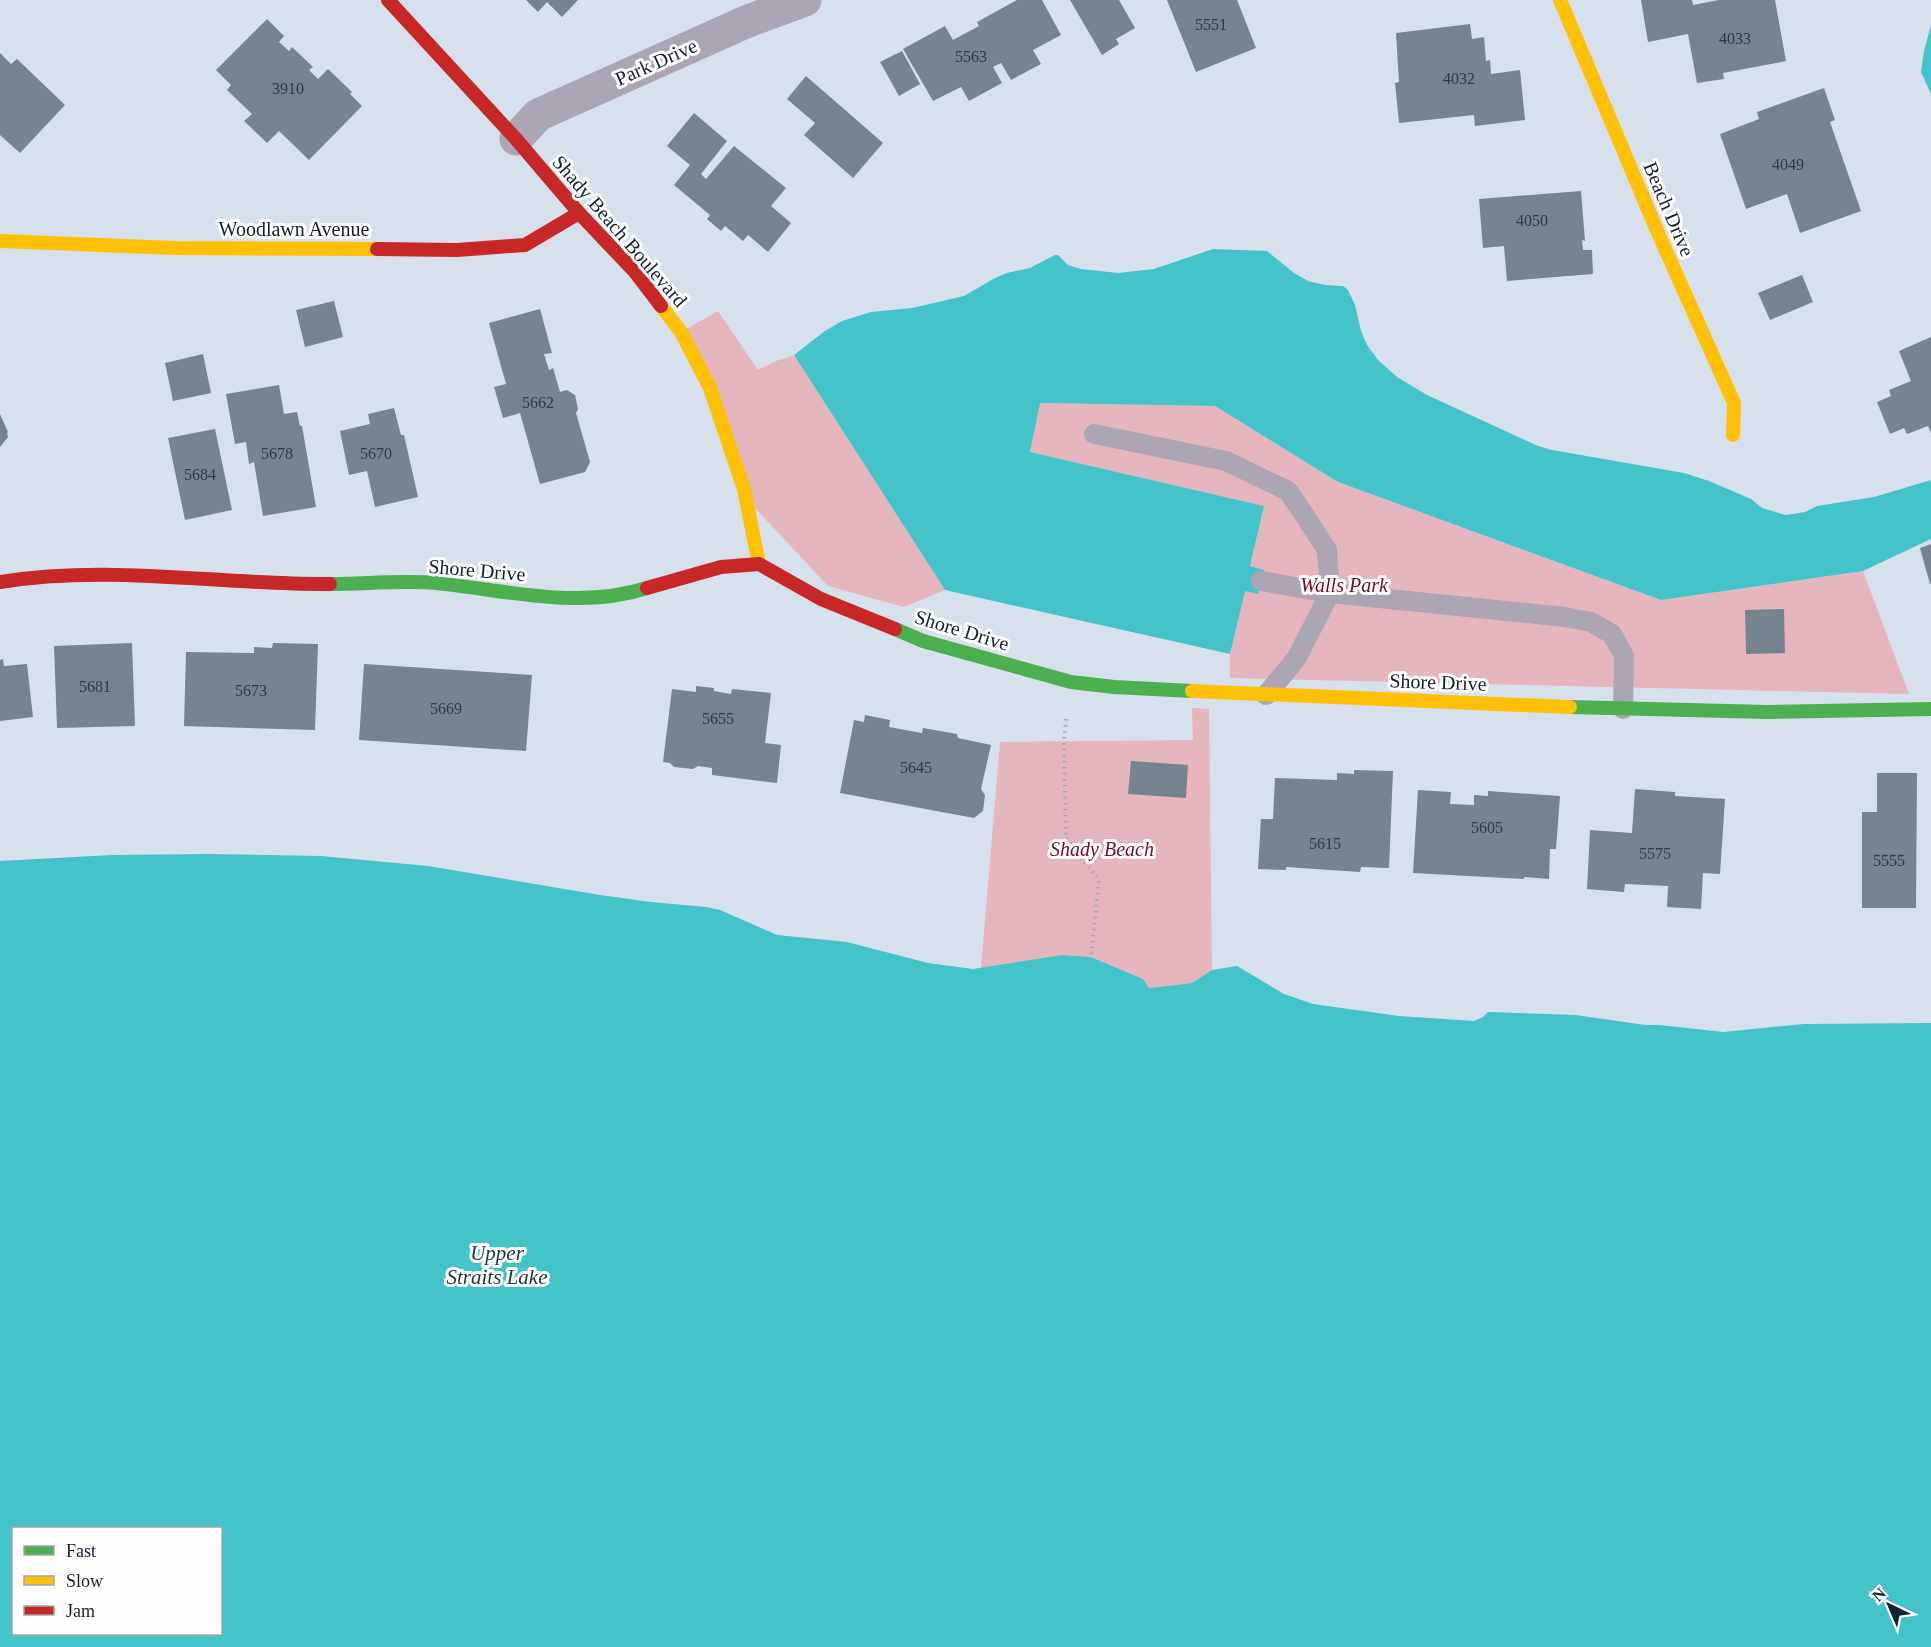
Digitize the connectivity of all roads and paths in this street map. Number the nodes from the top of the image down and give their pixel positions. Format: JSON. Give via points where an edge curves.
{"nodes":[{"id":1,"x":388,"y":0,"type":"edge"},
{"id":2,"x":805,"y":0,"type":"edge"},
{"id":3,"x":1560,"y":0,"type":"edge"},
{"id":4,"x":738,"y":11,"type":"edge"},
{"id":5,"x":516,"y":139,"type":"junction"},
{"id":6,"x":579,"y":213,"type":"junction"},
{"id":7,"x":0,"y":241,"type":"edge"},
{"id":8,"x":1094,"y":434,"type":"dead end"},
{"id":9,"x":1733,"y":435,"type":"dead end"},
{"id":10,"x":759,"y":564,"type":"junction"},
{"id":11,"x":1261,"y":581,"type":"dead end"},
{"id":12,"x":0,"y":582,"type":"edge"},
{"id":13,"x":1330,"y":593,"type":"junction"},
{"id":14,"x":1071,"y":682,"type":"junction"},
{"id":15,"x":1266,"y":695,"type":"junction"},
{"id":16,"x":1623,"y":709,"type":"junction"},
{"id":17,"x":1931,"y":710,"type":"edge"},
{"id":18,"x":1092,"y":957,"type":"dead end"}],
"edges":[{"from":1,"to":5,"type":"street","name":"Shady Beach Boulevard"},
{"from":2,"to":4,"type":"street","name":"Park Drive"},
{"from":3,"to":9,"type":"street","name":"Beach Drive","via":[[1734,403]]},
{"from":4,"to":5,"type":"street","name":"Park Drive","via":[[538,115]]},
{"from":5,"to":6,"type":"street","name":"Shady Beach Boulevard"},
{"from":6,"to":7,"type":"street","name":"Woodlawn Avenue","via":[[525,245],[457,250],[174,248]]},
{"from":6,"to":10,"type":"street","name":"Shady Beach Boulevard","via":[[635,272],[691,349],[710,388],[744,489]]},
{"from":8,"to":13,"type":"lane","via":[[1226,461],[1288,491],[1327,550]]},
{"from":10,"to":12,"type":"street","name":"Shore Drive","via":[[721,567],[631,593],[575,599],[433,584],[300,584],[168,576],[78,574]]},
{"from":10,"to":14,"type":"street","name":"Shore Drive","via":[[821,599],[923,641]]},
{"from":11,"to":13,"type":"lane"},
{"from":13,"to":15,"type":"lane","via":[[1296,659]]},
{"from":13,"to":16,"type":"lane","via":[[1591,622],[1612,634],[1624,656]]},
{"from":14,"to":15,"type":"street","name":"Shore Drive"},
{"from":14,"to":18,"type":"path","via":[[1064,741],[1066,839],[1099,879]]},
{"from":15,"to":16,"type":"street","name":"Shore Drive"},
{"from":16,"to":17,"type":"street","name":"Shore Drive"}]}
